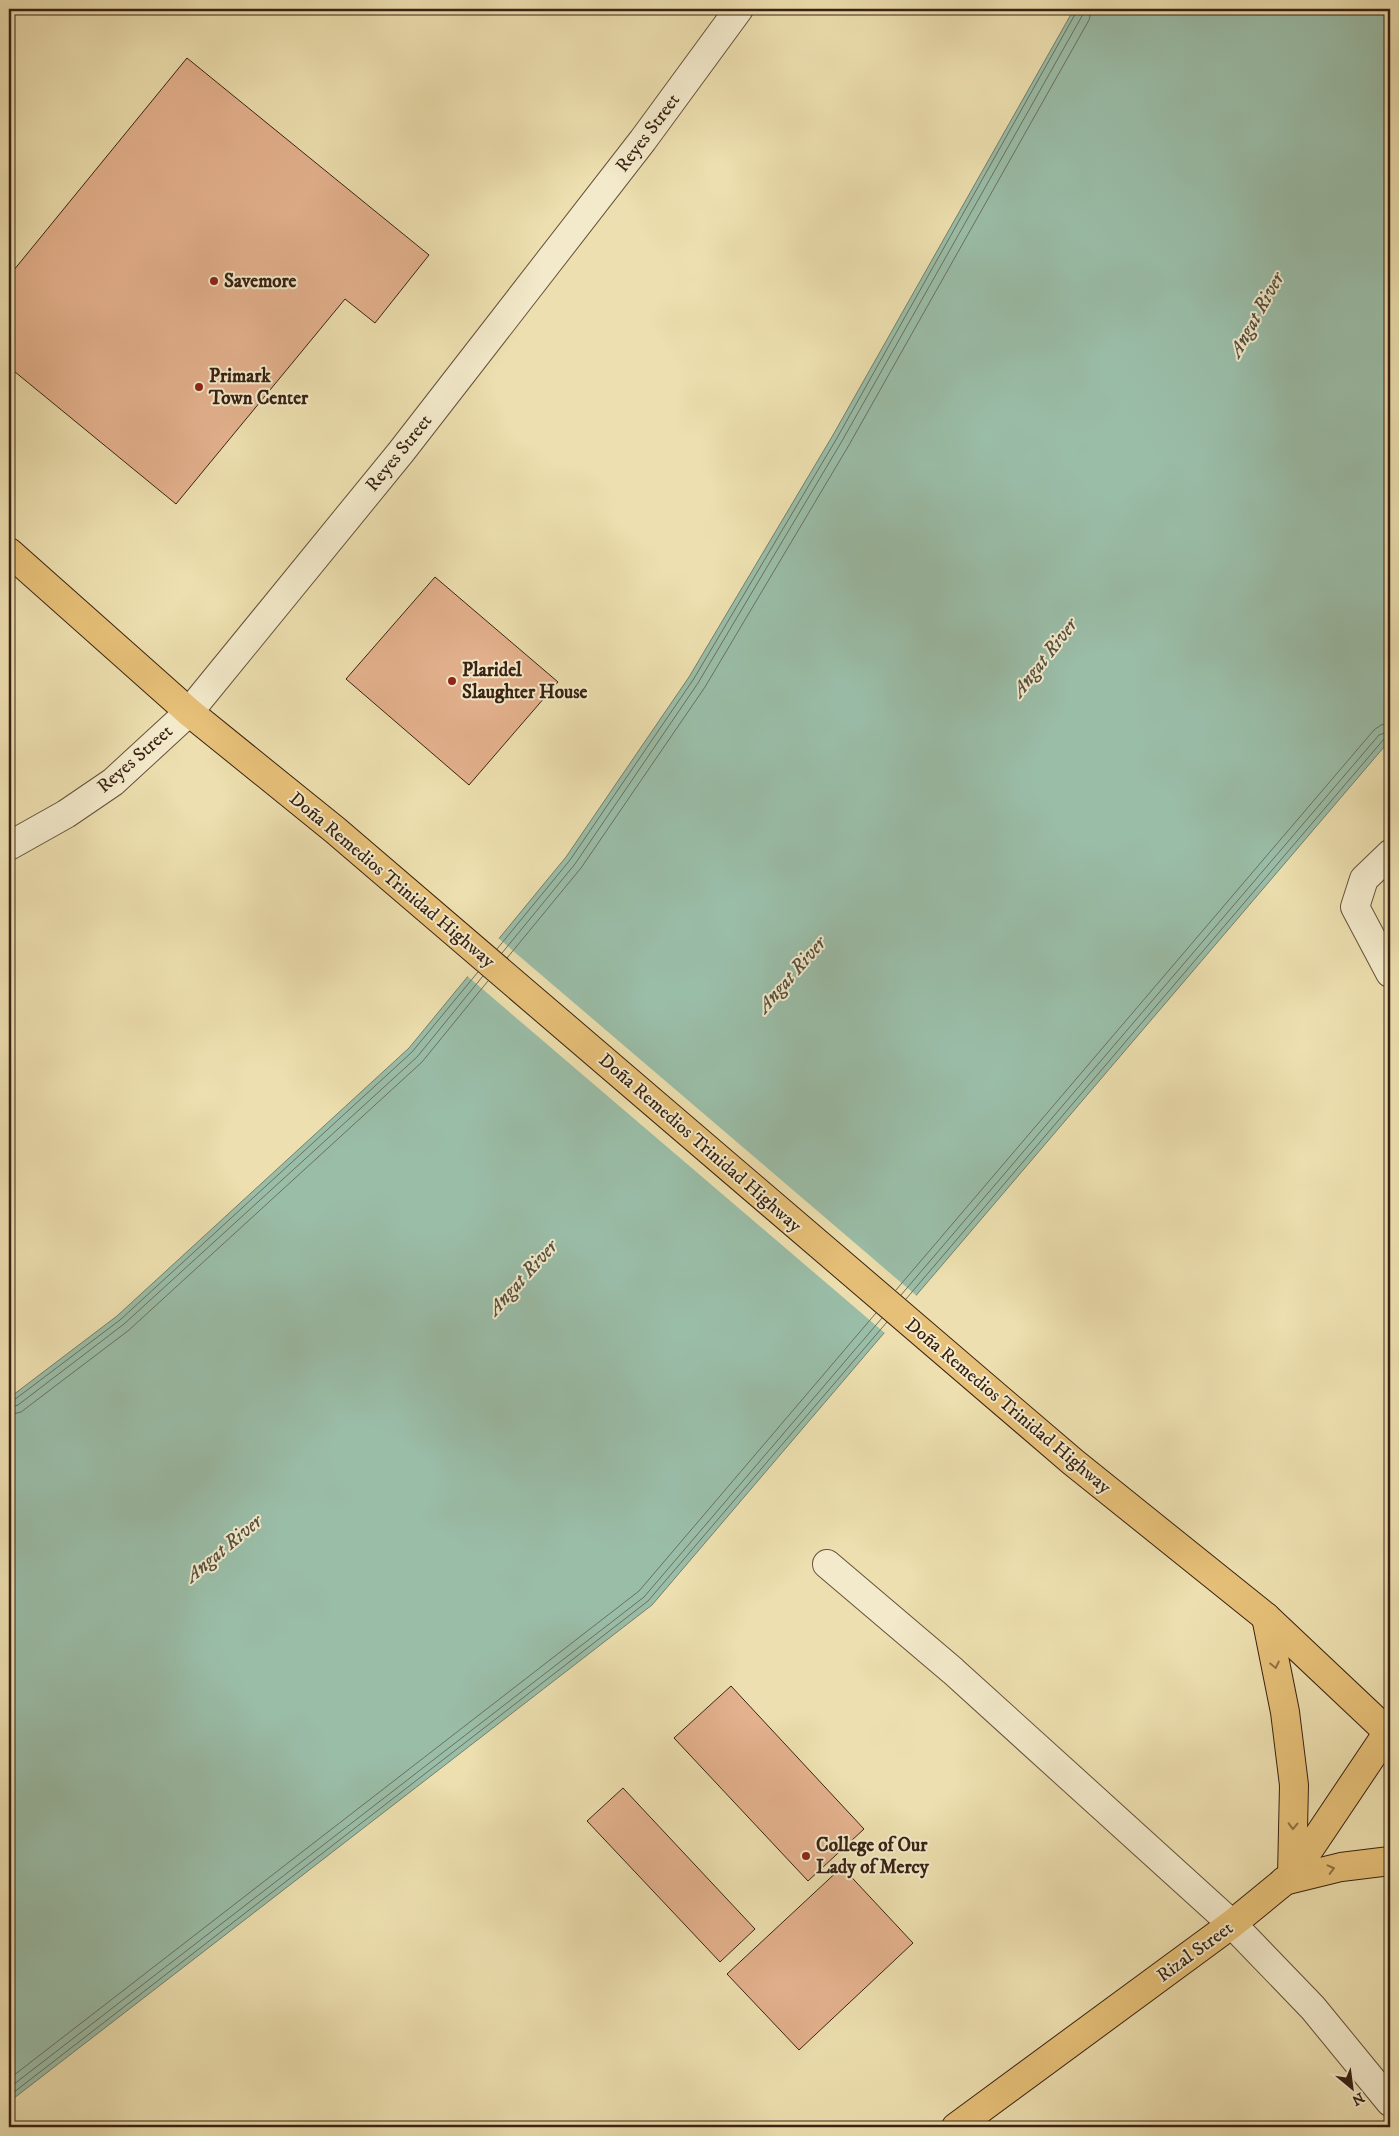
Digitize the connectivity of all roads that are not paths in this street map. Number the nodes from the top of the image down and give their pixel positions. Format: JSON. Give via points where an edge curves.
{"nodes":[{"id":1,"x":739,"y":9,"type":"edge"},
{"id":2,"x":9,"y":552,"type":"edge"},
{"id":3,"x":189,"y":712,"type":"junction"},
{"id":4,"x":9,"y":846,"type":"edge"},
{"id":5,"x":1390,"y":854,"type":"edge"},
{"id":6,"x":1390,"y":973,"type":"edge"},
{"id":7,"x":827,"y":1564,"type":"dead end"},
{"id":8,"x":1266,"y":1618,"type":"junction"},
{"id":9,"x":1389,"y":1732,"type":"edge"},
{"id":10,"x":1390,"y":1861,"type":"edge"},
{"id":11,"x":1288,"y":1878,"type":"junction"},
{"id":12,"x":1232,"y":1924,"type":"junction"},
{"id":13,"x":1390,"y":2102,"type":"edge"},
{"id":14,"x":957,"y":2127,"type":"edge"}],
"edges":[{"from":1,"to":3,"type":"street","name":"Reyes Street","via":[[649,132],[401,452]]},
{"from":2,"to":3,"type":"main road","name":"Doña Remedios Trinidad Highway"},
{"from":3,"to":4,"type":"street","name":"Reyes Street","via":[[113,782],[66,814]]},
{"from":3,"to":8,"type":"main road","name":"Doña Remedios Trinidad Highway","via":[[335,830],[1073,1462]]},
{"from":5,"to":6,"type":"street","via":[[1364,879],[1355,907]]},
{"from":7,"to":12,"type":"street","via":[[953,1671]]},
{"from":8,"to":9,"type":"main road","name":"Doña Remedios Trinidad Highway"},
{"from":8,"to":11,"type":"main road","one_way":true,"via":[[1285,1712],[1294,1785]]},
{"from":9,"to":11,"type":"main road","name":"Rizal Street"},
{"from":11,"to":10,"type":"main road","one_way":true},
{"from":11,"to":12,"type":"main road","name":"Rizal Street"},
{"from":12,"to":13,"type":"street","via":[[1313,2008]]},
{"from":12,"to":14,"type":"main road","name":"Rizal Street"}]}
